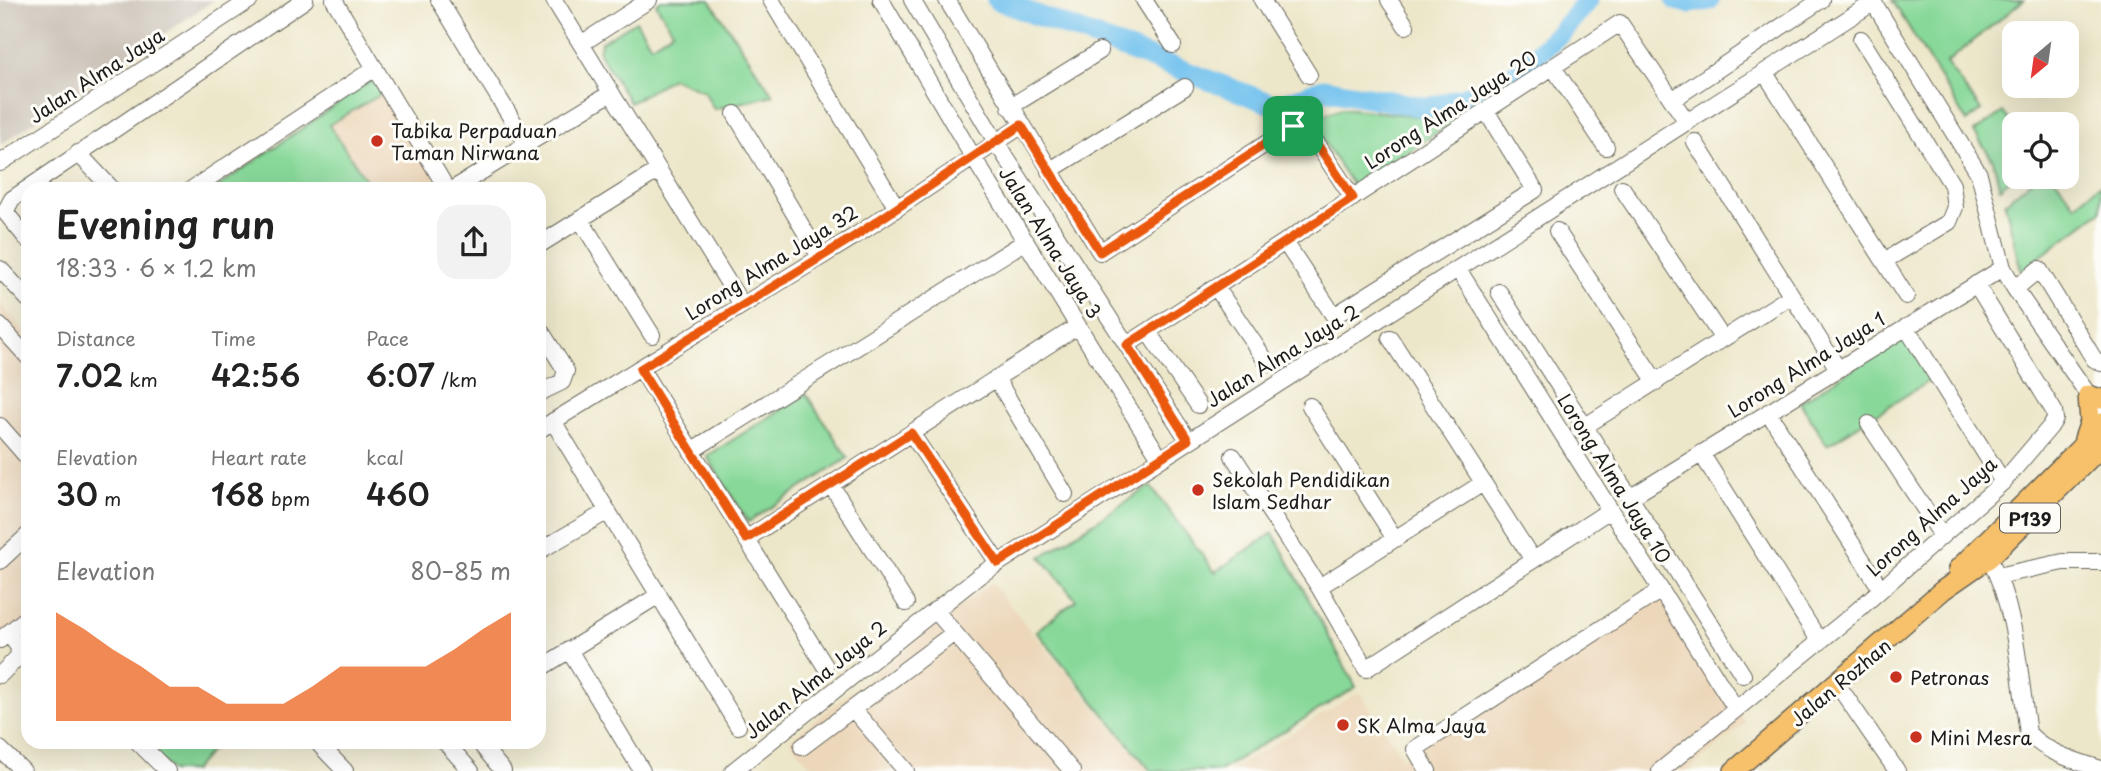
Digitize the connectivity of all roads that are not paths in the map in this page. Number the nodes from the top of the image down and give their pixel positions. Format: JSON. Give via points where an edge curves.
{"nodes":[{"id":1,"x":250,"y":0,"type":"edge"},
{"id":2,"x":305,"y":0,"type":"edge"},
{"id":3,"x":334,"y":0,"type":"edge"},
{"id":4,"x":439,"y":0,"type":"edge"},
{"id":5,"x":554,"y":0,"type":"edge"},
{"id":6,"x":649,"y":0,"type":"edge"},
{"id":7,"x":771,"y":0,"type":"edge"},
{"id":8,"x":881,"y":0,"type":"edge"},
{"id":9,"x":912,"y":0,"type":"edge"},
{"id":10,"x":947,"y":0,"type":"edge"},
{"id":11,"x":1144,"y":0,"type":"edge"},
{"id":12,"x":1262,"y":0,"type":"edge"},
{"id":13,"x":1390,"y":0,"type":"edge"},
{"id":14,"x":1821,"y":0,"type":"edge"},
{"id":15,"x":1873,"y":1,"type":"edge"},
{"id":16,"x":1406,"y":26,"type":"dead end"},
{"id":17,"x":1861,"y":38,"type":"dead end"},
{"id":18,"x":581,"y":44,"type":"junction"},
{"id":19,"x":1173,"y":44,"type":"dead end"},
{"id":20,"x":1100,"y":51,"type":"dead end"},
{"id":21,"x":1553,"y":67,"type":"junction"},
{"id":22,"x":375,"y":68,"type":"junction"},
{"id":23,"x":1765,"y":73,"type":"junction"},
{"id":24,"x":1309,"y":75,"type":"dead end"},
{"id":25,"x":1185,"y":87,"type":"dead end"},
{"id":26,"x":611,"y":93,"type":"junction"},
{"id":27,"x":1672,"y":100,"type":"junction"},
{"id":28,"x":1010,"y":107,"type":"junction"},
{"id":29,"x":1486,"y":111,"type":"junction"},
{"id":30,"x":735,"y":114,"type":"dead end"},
{"id":31,"x":1687,"y":122,"type":"junction"},
{"id":32,"x":1021,"y":125,"type":"junction"},
{"id":33,"x":996,"y":142,"type":"junction"},
{"id":34,"x":1695,"y":142,"type":"dead end"},
{"id":35,"x":527,"y":144,"type":"junction"},
{"id":36,"x":1606,"y":147,"type":"dead end"},
{"id":37,"x":79,"y":153,"type":"junction"},
{"id":38,"x":974,"y":157,"type":"junction"},
{"id":39,"x":0,"y":163,"type":"edge"},
{"id":40,"x":659,"y":170,"type":"junction"},
{"id":41,"x":1049,"y":170,"type":"junction"},
{"id":42,"x":37,"y":182,"type":"edge"},
{"id":43,"x":105,"y":182,"type":"edge"},
{"id":44,"x":203,"y":182,"type":"edge"},
{"id":45,"x":443,"y":182,"type":"edge"},
{"id":46,"x":465,"y":182,"type":"edge"},
{"id":47,"x":1622,"y":188,"type":"dead end"},
{"id":48,"x":21,"y":193,"type":"edge"},
{"id":49,"x":1353,"y":198,"type":"junction"},
{"id":50,"x":897,"y":208,"type":"junction"},
{"id":51,"x":580,"y":219,"type":"junction"},
{"id":52,"x":21,"y":231,"type":"edge"},
{"id":53,"x":1557,"y":231,"type":"dead end"},
{"id":54,"x":546,"y":241,"type":"edge"},
{"id":55,"x":1026,"y":241,"type":"junction"},
{"id":56,"x":1285,"y":242,"type":"junction"},
{"id":57,"x":820,"y":257,"type":"junction"},
{"id":58,"x":1884,"y":261,"type":"junction"},
{"id":59,"x":2003,"y":268,"type":"junction"},
{"id":60,"x":0,"y":269,"type":"edge"},
{"id":61,"x":1458,"y":269,"type":"junction"},
{"id":62,"x":1976,"y":284,"type":"junction"},
{"id":63,"x":1216,"y":287,"type":"junction"},
{"id":64,"x":2015,"y":289,"type":"junction"},
{"id":65,"x":21,"y":292,"type":"edge"},
{"id":66,"x":1499,"y":292,"type":"dead end"},
{"id":67,"x":1791,"y":296,"type":"junction"},
{"id":68,"x":1906,"y":296,"type":"dead end"},
{"id":69,"x":742,"y":305,"type":"junction"},
{"id":70,"x":0,"y":326,"type":"edge"},
{"id":71,"x":1078,"y":326,"type":"junction"},
{"id":72,"x":1906,"y":327,"type":"junction"},
{"id":73,"x":1148,"y":332,"type":"junction"},
{"id":74,"x":652,"y":335,"type":"dead end"},
{"id":75,"x":1390,"y":338,"type":"dead end"},
{"id":76,"x":546,"y":339,"type":"edge"},
{"id":77,"x":1723,"y":339,"type":"junction"},
{"id":78,"x":1127,"y":345,"type":"junction"},
{"id":79,"x":21,"y":349,"type":"edge"},
{"id":80,"x":2101,"y":363,"type":"edge"},
{"id":81,"x":1268,"y":364,"type":"dead end"},
{"id":82,"x":640,"y":369,"type":"junction"},
{"id":83,"x":1838,"y":369,"type":"junction"},
{"id":84,"x":996,"y":378,"type":"junction"},
{"id":85,"x":1656,"y":382,"type":"junction"},
{"id":86,"x":546,"y":390,"type":"edge"},
{"id":87,"x":2094,"y":397,"type":"edge"},
{"id":88,"x":1198,"y":405,"type":"dead end"},
{"id":89,"x":1310,"y":406,"type":"dead end"},
{"id":90,"x":1768,"y":412,"type":"junction"},
{"id":91,"x":2101,"y":413,"type":"edge"},
{"id":92,"x":553,"y":421,"type":"junction"},
{"id":93,"x":2101,"y":423,"type":"edge"},
{"id":94,"x":1869,"y":424,"type":"dead end"},
{"id":95,"x":0,"y":426,"type":"edge"},
{"id":96,"x":546,"y":426,"type":"edge"},
{"id":97,"x":1586,"y":426,"type":"junction"},
{"id":98,"x":911,"y":433,"type":"junction"},
{"id":99,"x":1566,"y":439,"type":"junction"},
{"id":100,"x":1188,"y":440,"type":"junction"},
{"id":101,"x":2094,"y":448,"type":"edge"},
{"id":102,"x":21,"y":450,"type":"edge"},
{"id":103,"x":691,"y":451,"type":"junction"},
{"id":104,"x":1701,"y":453,"type":"junction"},
{"id":105,"x":1233,"y":456,"type":"dead end"},
{"id":106,"x":1160,"y":458,"type":"junction"},
{"id":107,"x":2003,"y":482,"type":"junction"},
{"id":108,"x":1483,"y":483,"type":"junction"},
{"id":109,"x":831,"y":485,"type":"junction"},
{"id":110,"x":1065,"y":494,"type":"dead end"},
{"id":111,"x":1631,"y":497,"type":"junction"},
{"id":112,"x":1610,"y":510,"type":"junction"},
{"id":113,"x":608,"y":511,"type":"junction"},
{"id":114,"x":1941,"y":534,"type":"junction"},
{"id":115,"x":746,"y":539,"type":"junction"},
{"id":116,"x":1395,"y":539,"type":"junction"},
{"id":117,"x":21,"y":542,"type":"edge"},
{"id":118,"x":546,"y":547,"type":"edge"},
{"id":119,"x":1989,"y":558,"type":"junction"},
{"id":120,"x":1533,"y":560,"type":"junction"},
{"id":121,"x":0,"y":561,"type":"edge"},
{"id":122,"x":2101,"y":562,"type":"edge"},
{"id":123,"x":998,"y":563,"type":"junction"},
{"id":124,"x":1998,"y":576,"type":"junction"},
{"id":125,"x":1319,"y":587,"type":"junction"},
{"id":126,"x":1881,"y":589,"type":"junction"},
{"id":127,"x":1661,"y":590,"type":"junction"},
{"id":128,"x":1943,"y":590,"type":"junction"},
{"id":129,"x":659,"y":594,"type":"junction"},
{"id":130,"x":906,"y":603,"type":"dead end"},
{"id":131,"x":934,"y":610,"type":"junction"},
{"id":132,"x":21,"y":623,"type":"edge"},
{"id":133,"x":954,"y":633,"type":"junction"},
{"id":134,"x":4,"y":637,"type":"edge"},
{"id":135,"x":1820,"y":642,"type":"junction"},
{"id":136,"x":569,"y":650,"type":"junction"},
{"id":137,"x":546,"y":665,"type":"edge"},
{"id":138,"x":825,"y":666,"type":"dead end"},
{"id":139,"x":0,"y":675,"type":"edge"},
{"id":140,"x":1743,"y":675,"type":"dead end"},
{"id":141,"x":1838,"y":684,"type":"junction"},
{"id":142,"x":853,"y":709,"type":"junction"},
{"id":143,"x":1737,"y":709,"type":"junction"},
{"id":144,"x":738,"y":726,"type":"dead end"},
{"id":145,"x":802,"y":747,"type":"dead end"},
{"id":146,"x":0,"y":749,"type":"edge"},
{"id":147,"x":145,"y":749,"type":"edge"},
{"id":148,"x":324,"y":749,"type":"edge"},
{"id":149,"x":451,"y":749,"type":"edge"},
{"id":150,"x":485,"y":749,"type":"edge"},
{"id":151,"x":2101,"y":769,"type":"edge"},
{"id":152,"x":1068,"y":770,"type":"edge"},
{"id":153,"x":23,"y":771,"type":"edge"},
{"id":154,"x":167,"y":771,"type":"edge"},
{"id":155,"x":345,"y":771,"type":"edge"},
{"id":156,"x":471,"y":771,"type":"edge"},
{"id":157,"x":503,"y":771,"type":"edge"},
{"id":158,"x":642,"y":771,"type":"edge"},
{"id":159,"x":733,"y":771,"type":"edge"},
{"id":160,"x":906,"y":771,"type":"edge"},
{"id":161,"x":1428,"y":771,"type":"edge"},
{"id":162,"x":1660,"y":771,"type":"edge"},
{"id":163,"x":1734,"y":771,"type":"edge"},
{"id":164,"x":1898,"y":771,"type":"edge"}],
"edges":[{"from":1,"to":39,"type":"street","name":"Jalan Alma Jaya"},
{"from":2,"to":37,"type":"street"},
{"from":3,"to":22,"type":"street"},
{"from":4,"to":35,"type":"street"},
{"from":5,"to":18,"type":"street"},
{"from":6,"to":18,"type":"street"},
{"from":7,"to":50,"type":"street"},
{"from":8,"to":38,"type":"street","name":"Jalan Alma Jaya 3"},
{"from":9,"to":33,"type":"street","name":"Jalan Alma Jaya 3"},
{"from":10,"to":28,"type":"street","name":"Jalan Alma Jaya 3"},
{"from":11,"to":19,"type":"street"},
{"from":12,"to":24,"type":"street"},
{"from":13,"to":16,"type":"street"},
{"from":14,"to":27,"type":"street"},
{"from":15,"to":23,"type":"street","name":"Jalan Alma Jaya 2"},
{"from":15,"to":59,"type":"street","via":[[1979,174]]},
{"from":17,"to":58,"type":"street","via":[[1952,184],[1955,206],[1949,222]]},
{"from":18,"to":26,"type":"street"},
{"from":20,"to":28,"type":"street"},
{"from":21,"to":27,"type":"street","name":"Lorong Alma Jaya 20","via":[[1620,23]]},
{"from":21,"to":29,"type":"street","name":"Lorong Alma Jaya 20"},
{"from":21,"to":36,"type":"street"},
{"from":22,"to":44,"type":"street"},
{"from":22,"to":45,"type":"street"},
{"from":23,"to":31,"type":"street","name":"Jalan Alma Jaya 2"},
{"from":23,"to":58,"type":"street"},
{"from":25,"to":41,"type":"street"},
{"from":26,"to":35,"type":"street"},
{"from":26,"to":40,"type":"street"},
{"from":27,"to":31,"type":"street"},
{"from":28,"to":32,"type":"street","name":"Jalan Alma Jaya 3"},
{"from":29,"to":49,"type":"street","name":"Lorong Alma Jaya 20"},
{"from":29,"to":56,"type":"street","name":"Jalan Alma Jaya 2","via":[[1535,190],[1334,316]]},
{"from":30,"to":57,"type":"street"},
{"from":31,"to":61,"type":"street","name":"Jalan Alma Jaya 2"},
{"from":32,"to":33,"type":"street","name":"Lorong Alma Jaya 32"},
{"from":32,"to":41,"type":"street","name":"Jalan Alma Jaya 3"},
{"from":33,"to":38,"type":"street","name":"Lorong Alma Jaya 32"},
{"from":33,"to":78,"type":"street","name":"Jalan Alma Jaya 3"},
{"from":34,"to":67,"type":"street"},
{"from":35,"to":46,"type":"street"},
{"from":37,"to":42,"type":"street"},
{"from":37,"to":43,"type":"street"},
{"from":38,"to":50,"type":"street","name":"Lorong Alma Jaya 32"},
{"from":38,"to":55,"type":"street","name":"Jalan Alma Jaya 3"},
{"from":40,"to":51,"type":"street"},
{"from":40,"to":69,"type":"street"},
{"from":41,"to":49,"type":"street","name":"Jalan Alma Jaya 3","via":[[1100,252],[1293,126],[1311,135]]},
{"from":47,"to":77,"type":"street"},
{"from":48,"to":52,"type":"street","via":[[5,212]]},
{"from":49,"to":56,"type":"street","name":"Lorong Alma Jaya 20"},
{"from":50,"to":57,"type":"street","name":"Lorong Alma Jaya 32"},
{"from":51,"to":54,"type":"street"},
{"from":51,"to":74,"type":"street"},
{"from":53,"to":85,"type":"street"},
{"from":55,"to":71,"type":"street","name":"Jalan Alma Jaya 3"},
{"from":55,"to":103,"type":"street"},
{"from":56,"to":63,"type":"street","name":"Lorong Alma Jaya 20"},
{"from":57,"to":69,"type":"street","name":"Lorong Alma Jaya 32"},
{"from":58,"to":68,"type":"street"},
{"from":59,"to":62,"type":"street","name":"Lorong Alma Jaya 1"},
{"from":59,"to":64,"type":"street"},
{"from":60,"to":65,"type":"street"},
{"from":61,"to":99,"type":"street","name":"Lorong Alma Jaya 10"},
{"from":61,"to":100,"type":"street","name":"Jalan Alma Jaya 2"},
{"from":62,"to":72,"type":"street","name":"Lorong Alma Jaya 1"},
{"from":62,"to":107,"type":"street","name":"Lorong Alma Jaya","via":[[2054,411],[2050,427]]},
{"from":63,"to":73,"type":"street","name":"Lorong Alma Jaya 20"},
{"from":63,"to":81,"type":"street"},
{"from":64,"to":80,"type":"street","via":[[2039,269],[2094,359]]},
{"from":64,"to":87,"type":"street"},
{"from":66,"to":97,"type":"street","name":"Lorong Alma Jaya 10"},
{"from":67,"to":77,"type":"street"},
{"from":67,"to":83,"type":"street"},
{"from":69,"to":82,"type":"street","name":"Lorong Alma Jaya 32"},
{"from":70,"to":79,"type":"street"},
{"from":71,"to":84,"type":"street"},
{"from":71,"to":106,"type":"street","name":"Jalan Alma Jaya 3"},
{"from":72,"to":83,"type":"street","name":"Lorong Alma Jaya 1"},
{"from":72,"to":107,"type":"street"},
{"from":73,"to":78,"type":"street","name":"Lorong Alma Jaya 20"},
{"from":73,"to":88,"type":"street"},
{"from":75,"to":108,"type":"street"},
{"from":76,"to":86,"type":"street","via":[[566,371],[562,382]]},
{"from":77,"to":85,"type":"street"},
{"from":78,"to":100,"type":"street","name":"Jalan Alma Jaya 3"},
{"from":82,"to":92,"type":"street","name":"Lorong Alma Jaya 32"},
{"from":82,"to":103,"type":"street"},
{"from":83,"to":90,"type":"street","name":"Lorong Alma Jaya 1"},
{"from":84,"to":98,"type":"street"},
{"from":84,"to":110,"type":"street"},
{"from":85,"to":97,"type":"street"},
{"from":87,"to":91,"type":"street"},
{"from":87,"to":101,"type":"main road","via":[[2090,422]]},
{"from":89,"to":116,"type":"street"},
{"from":90,"to":104,"type":"street","name":"Lorong Alma Jaya 1"},
{"from":90,"to":126,"type":"street"},
{"from":92,"to":96,"type":"street","name":"Lorong Alma Jaya 32"},
{"from":92,"to":113,"type":"street"},
{"from":93,"to":101,"type":"main road","name":"Jalan Rozhan","number":"P139"},
{"from":94,"to":114,"type":"street"},
{"from":95,"to":102,"type":"street"},
{"from":97,"to":99,"type":"street"},
{"from":97,"to":111,"type":"street","name":"Lorong Alma Jaya 10"},
{"from":98,"to":109,"type":"street"},
{"from":98,"to":123,"type":"street"},
{"from":99,"to":112,"type":"street","name":"Lorong Alma Jaya 10"},
{"from":100,"to":106,"type":"street","name":"Jalan Alma Jaya 2"},
{"from":101,"to":119,"type":"main road","name":"Jalan Rozhan","number":"P139"},
{"from":101,"to":128,"type":"main road","name":"Jalan Rozhan","number":"P139","via":[[1960,567]]},
{"from":103,"to":115,"type":"street"},
{"from":104,"to":111,"type":"street","name":"Lorong Alma Jaya 1"},
{"from":104,"to":135,"type":"street"},
{"from":105,"to":125,"type":"street"},
{"from":106,"to":123,"type":"street","name":"Jalan Alma Jaya 2"},
{"from":107,"to":114,"type":"street","name":"Lorong Alma Jaya"},
{"from":108,"to":116,"type":"street"},
{"from":108,"to":120,"type":"street"},
{"from":109,"to":115,"type":"street"},
{"from":109,"to":130,"type":"street"},
{"from":111,"to":140,"type":"street","name":"Lorong Alma Jaya 10"},
{"from":112,"to":120,"type":"street"},
{"from":112,"to":127,"type":"street","name":"Lorong Alma Jaya 10"},
{"from":113,"to":118,"type":"street"},
{"from":113,"to":129,"type":"street"},
{"from":114,"to":126,"type":"street","name":"Lorong Alma Jaya"},
{"from":115,"to":138,"type":"street"},
{"from":116,"to":125,"type":"street"},
{"from":117,"to":121,"type":"street"},
{"from":119,"to":124,"type":"street"},
{"from":119,"to":128,"type":"main road","name":"Jalan Rozhan","number":"P139"},
{"from":120,"to":125,"type":"street","via":[[1366,669]]},
{"from":122,"to":124,"type":"street","via":[[2063,562]]},
{"from":123,"to":131,"type":"street","name":"Jalan Alma Jaya 2"},
{"from":124,"to":151,"type":"street","via":[[2016,646],[2028,733],[2036,742]]},
{"from":126,"to":135,"type":"street","name":"Lorong Alma Jaya"},
{"from":127,"to":143,"type":"street","name":"Lorong Alma Jaya 10"},
{"from":127,"to":161,"type":"street","via":[[1415,749]]},
{"from":128,"to":141,"type":"main road","name":"Jalan Rozhan","number":"P139"},
{"from":129,"to":136,"type":"street"},
{"from":129,"to":144,"type":"street"},
{"from":131,"to":133,"type":"street"},
{"from":131,"to":159,"type":"street","name":"Jalan Alma Jaya 2"},
{"from":132,"to":134,"type":"street"},
{"from":133,"to":142,"type":"street"},
{"from":133,"to":152,"type":"street"},
{"from":134,"to":139,"type":"street","via":[[18,646],[19,656]]},
{"from":135,"to":143,"type":"street","name":"Lorong Alma Jaya"},
{"from":136,"to":137,"type":"street"},
{"from":136,"to":158,"type":"street"},
{"from":141,"to":163,"type":"main road","name":"Jalan Rozhan","number":"P139"},
{"from":141,"to":164,"type":"street"},
{"from":142,"to":145,"type":"street"},
{"from":142,"to":160,"type":"street"},
{"from":143,"to":162,"type":"street"},
{"from":146,"to":153,"type":"street"},
{"from":147,"to":154,"type":"street"},
{"from":148,"to":155,"type":"street"},
{"from":149,"to":156,"type":"street"},
{"from":150,"to":157,"type":"street"}]}
